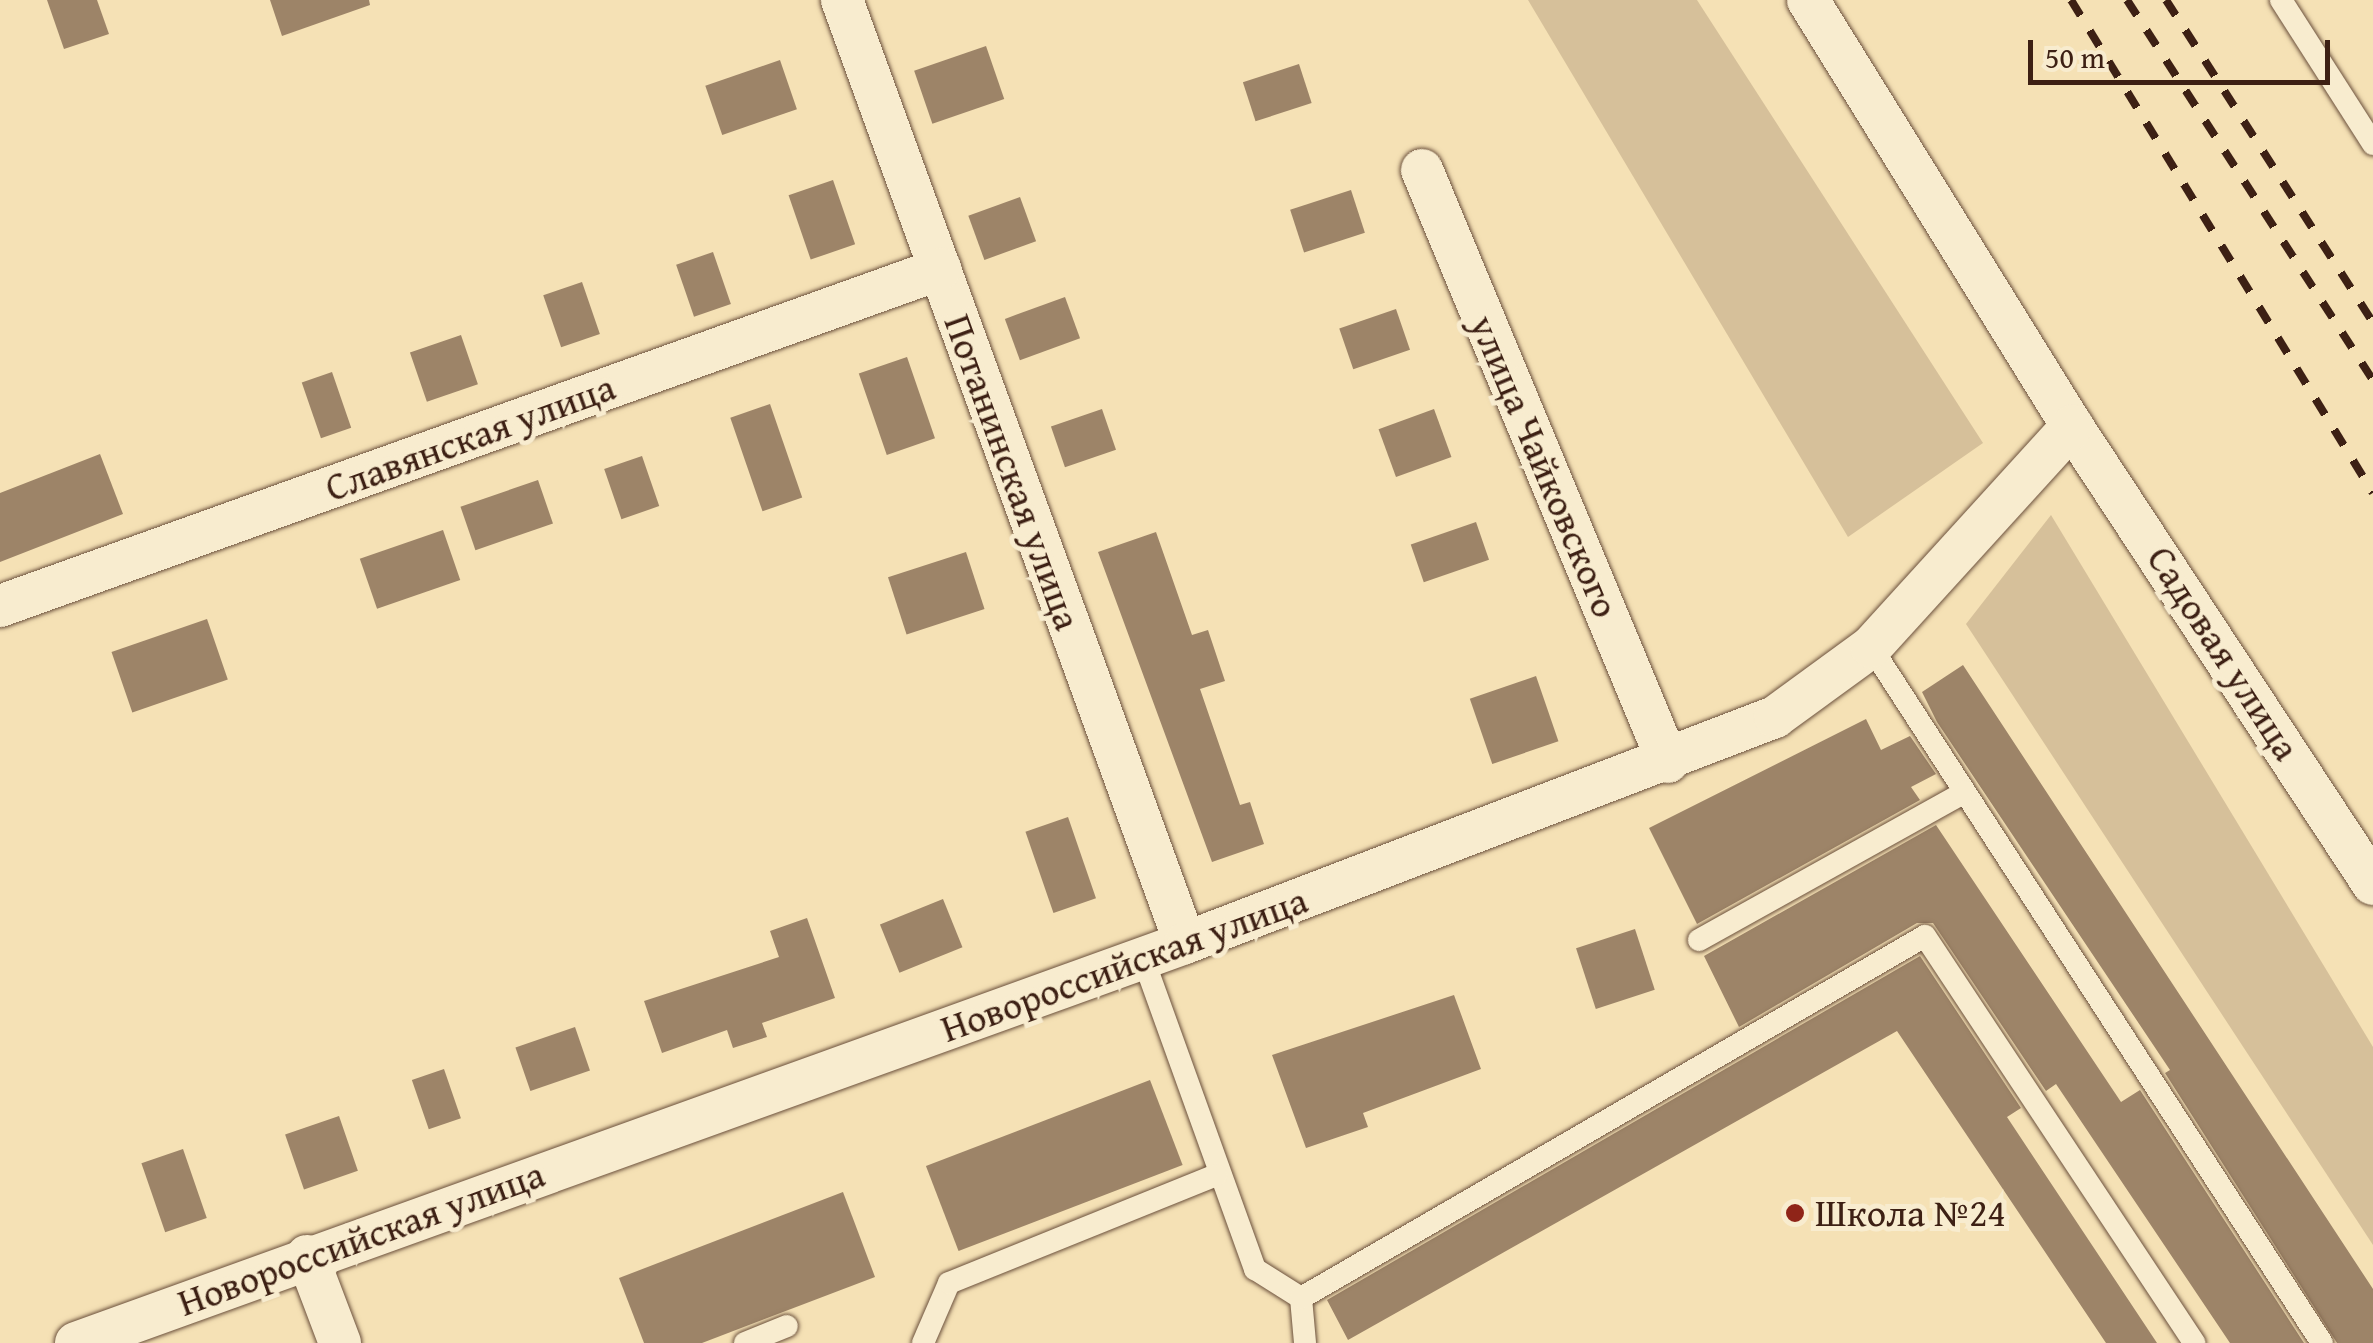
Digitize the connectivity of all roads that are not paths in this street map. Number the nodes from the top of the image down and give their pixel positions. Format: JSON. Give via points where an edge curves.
{"nodes":[{"id":1,"x":842,"y":0,"type":"edge"},
{"id":2,"x":1808,"y":0,"type":"edge"},
{"id":3,"x":2281,"y":0,"type":"edge"},
{"id":4,"x":2373,"y":144,"type":"edge"},
{"id":5,"x":1422,"y":170,"type":"dead end"},
{"id":6,"x":940,"y":269,"type":"junction"},
{"id":7,"x":2072,"y":426,"type":"junction"},
{"id":8,"x":0,"y":606,"type":"edge"},
{"id":9,"x":1871,"y":647,"type":"junction"},
{"id":10,"x":1668,"y":762,"type":"junction"},
{"id":11,"x":1966,"y":792,"type":"junction"},
{"id":12,"x":2373,"y":884,"type":"edge"},
{"id":13,"x":1698,"y":940,"type":"dead end"},
{"id":14,"x":1185,"y":943,"type":"junction"},
{"id":15,"x":1143,"y":958,"type":"junction"},
{"id":16,"x":1216,"y":1176,"type":"junction"},
{"id":17,"x":306,"y":1256,"type":"junction"},
{"id":18,"x":1301,"y":1298,"type":"junction"},
{"id":19,"x":787,"y":1326,"type":"dead end"},
{"id":20,"x":76,"y":1343,"type":"edge"},
{"id":21,"x":340,"y":1343,"type":"edge"},
{"id":22,"x":745,"y":1343,"type":"edge"},
{"id":23,"x":923,"y":1343,"type":"edge"},
{"id":24,"x":1306,"y":1343,"type":"edge"},
{"id":25,"x":2194,"y":1343,"type":"edge"},
{"id":26,"x":2322,"y":1343,"type":"edge"}],
"edges":[{"from":1,"to":6,"type":"street","name":"Потанинская улица"},
{"from":2,"to":7,"type":"street","name":"Садовая улица"},
{"from":3,"to":4,"type":"lane"},
{"from":5,"to":10,"type":"street","name":"улица Чайковского"},
{"from":6,"to":8,"type":"street","name":"Славянская улица"},
{"from":6,"to":14,"type":"street","name":"Потанинская улица"},
{"from":7,"to":9,"type":"street","name":"Новороссийская улица"},
{"from":7,"to":12,"type":"street","name":"Садовая улица"},
{"from":9,"to":10,"type":"street","name":"Новороссийская улица","via":[[1775,717]]},
{"from":9,"to":11,"type":"lane"},
{"from":10,"to":14,"type":"street","name":"Новороссийская улица"},
{"from":11,"to":13,"type":"lane"},
{"from":11,"to":26,"type":"lane"},
{"from":14,"to":15,"type":"street","name":"Новороссийская улица"},
{"from":15,"to":16,"type":"lane"},
{"from":15,"to":17,"type":"street","name":"Новороссийская улица"},
{"from":16,"to":18,"type":"lane","via":[[1255,1268]]},
{"from":16,"to":23,"type":"lane","via":[[949,1283]]},
{"from":17,"to":20,"type":"street","name":"Новороссийская улица"},
{"from":17,"to":21,"type":"street"},
{"from":18,"to":24,"type":"lane"},
{"from":18,"to":25,"type":"lane","via":[[1925,936]]},
{"from":19,"to":22,"type":"lane"}]}
